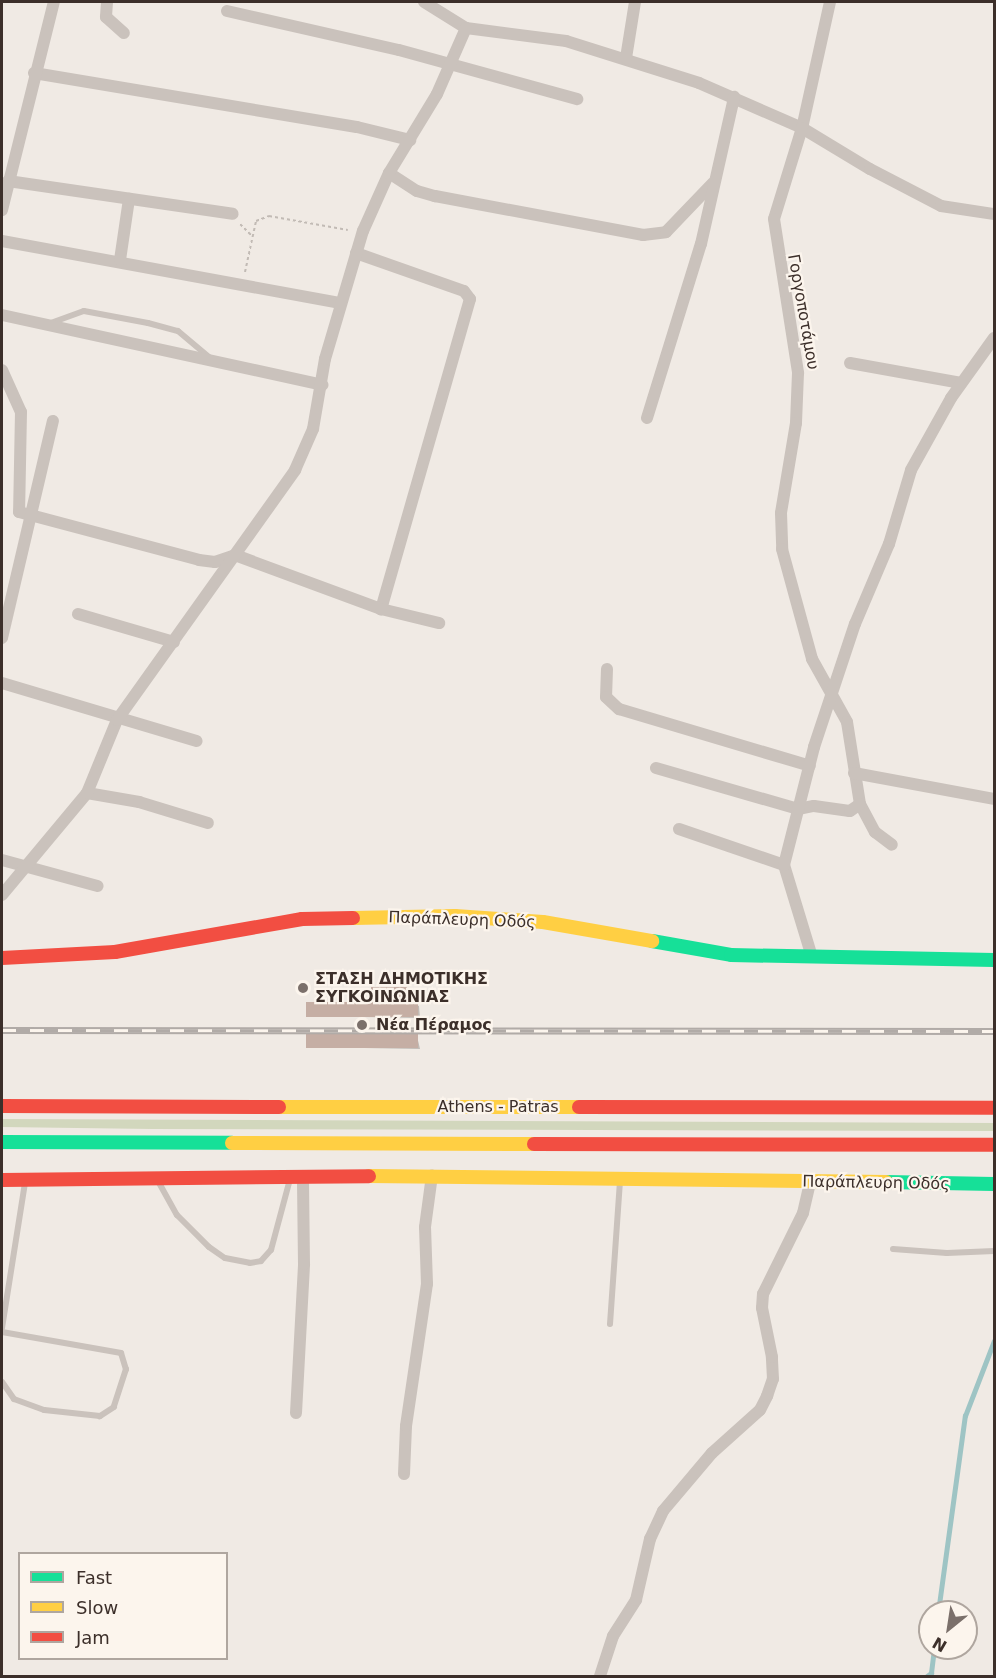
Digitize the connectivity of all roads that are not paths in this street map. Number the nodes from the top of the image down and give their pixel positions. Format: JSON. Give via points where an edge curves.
{"nodes":[{"id":1,"x":54,"y":2,"type":"edge"},
{"id":2,"x":107,"y":2,"type":"edge"},
{"id":3,"x":424,"y":2,"type":"edge"},
{"id":4,"x":635,"y":2,"type":"edge"},
{"id":5,"x":830,"y":2,"type":"edge"},
{"id":6,"x":445,"y":6,"type":"edge"},
{"id":7,"x":227,"y":11,"type":"dead end"},
{"id":8,"x":466,"y":28,"type":"junction"},
{"id":9,"x":124,"y":33,"type":"dead end"},
{"id":10,"x":626,"y":58,"type":"junction"},
{"id":11,"x":449,"y":66,"type":"junction"},
{"id":12,"x":34,"y":73,"type":"junction"},
{"id":13,"x":734,"y":97,"type":"junction"},
{"id":14,"x":577,"y":99,"type":"dead end"},
{"id":15,"x":802,"y":128,"type":"junction"},
{"id":16,"x":410,"y":140,"type":"junction"},
{"id":17,"x":389,"y":173,"type":"junction"},
{"id":18,"x":9,"y":181,"type":"junction"},
{"id":19,"x":713,"y":183,"type":"junction"},
{"id":20,"x":129,"y":199,"type":"junction"},
{"id":21,"x":2,"y":210,"type":"edge"},
{"id":22,"x":233,"y":214,"type":"dead end"},
{"id":23,"x":994,"y":214,"type":"edge"},
{"id":24,"x":2,"y":241,"type":"edge"},
{"id":25,"x":356,"y":253,"type":"junction"},
{"id":26,"x":120,"y":260,"type":"junction"},
{"id":27,"x":339,"y":303,"type":"junction"},
{"id":28,"x":2,"y":315,"type":"edge"},
{"id":29,"x":44,"y":325,"type":"junction"},
{"id":30,"x":994,"y":339,"type":"edge"},
{"id":31,"x":214,"y":361,"type":"junction"},
{"id":32,"x":850,"y":363,"type":"dead end"},
{"id":33,"x":2,"y":370,"type":"edge"},
{"id":34,"x":961,"y":382,"type":"junction"},
{"id":35,"x":322,"y":385,"type":"junction"},
{"id":36,"x":647,"y":418,"type":"dead end"},
{"id":37,"x":53,"y":421,"type":"dead end"},
{"id":38,"x":29,"y":517,"type":"junction"},
{"id":39,"x":235,"y":555,"type":"junction"},
{"id":40,"x":381,"y":609,"type":"junction"},
{"id":41,"x":78,"y":614,"type":"dead end"},
{"id":42,"x":439,"y":623,"type":"dead end"},
{"id":43,"x":2,"y":638,"type":"edge"},
{"id":44,"x":174,"y":642,"type":"junction"},
{"id":45,"x":607,"y":669,"type":"dead end"},
{"id":46,"x":2,"y":683,"type":"edge"},
{"id":47,"x":832,"y":697,"type":"junction"},
{"id":48,"x":117,"y":720,"type":"junction"},
{"id":49,"x":196,"y":741,"type":"dead end"},
{"id":50,"x":810,"y":766,"type":"junction"},
{"id":51,"x":656,"y":768,"type":"dead end"},
{"id":52,"x":854,"y":772,"type":"junction"},
{"id":53,"x":87,"y":793,"type":"junction"},
{"id":54,"x":994,"y":799,"type":"edge"},
{"id":55,"x":860,"y":804,"type":"junction"},
{"id":56,"x":798,"y":809,"type":"junction"},
{"id":57,"x":208,"y":823,"type":"dead end"},
{"id":58,"x":679,"y":829,"type":"dead end"},
{"id":59,"x":892,"y":845,"type":"dead end"},
{"id":60,"x":2,"y":860,"type":"edge"},
{"id":61,"x":24,"y":865,"type":"junction"},
{"id":62,"x":784,"y":865,"type":"junction"},
{"id":63,"x":98,"y":886,"type":"dead end"},
{"id":64,"x":2,"y":895,"type":"edge"},
{"id":65,"x":812,"y":957,"type":"junction"},
{"id":66,"x":2,"y":958,"type":"edge"},
{"id":67,"x":994,"y":960,"type":"edge"},
{"id":68,"x":2,"y":1106,"type":"edge"},
{"id":69,"x":994,"y":1108,"type":"edge"},
{"id":70,"x":2,"y":1142,"type":"edge"},
{"id":71,"x":994,"y":1144,"type":"edge"},
{"id":72,"x":432,"y":1175,"type":"junction"},
{"id":73,"x":157,"y":1178,"type":"junction"},
{"id":74,"x":297,"y":1178,"type":"junction"},
{"id":75,"x":25,"y":1179,"type":"junction"},
{"id":76,"x":2,"y":1180,"type":"edge"},
{"id":77,"x":620,"y":1180,"type":"junction"},
{"id":78,"x":810,"y":1182,"type":"junction"},
{"id":79,"x":994,"y":1184,"type":"edge"},
{"id":80,"x":893,"y":1249,"type":"dead end"},
{"id":81,"x":994,"y":1251,"type":"edge"},
{"id":82,"x":610,"y":1324,"type":"dead end"},
{"id":83,"x":2,"y":1330,"type":"edge"},
{"id":84,"x":2,"y":1382,"type":"edge"},
{"id":85,"x":296,"y":1413,"type":"dead end"},
{"id":86,"x":404,"y":1474,"type":"dead end"},
{"id":87,"x":600,"y":1677,"type":"edge"}],
"edges":[{"from":1,"to":12,"type":"street"},
{"from":2,"to":9,"type":"street","via":[[106,17]]},
{"from":3,"to":6,"type":"street"},
{"from":4,"to":10,"type":"street"},
{"from":5,"to":15,"type":"street","name":"Γοργοποτάμου"},
{"from":6,"to":8,"type":"street"},
{"from":7,"to":11,"type":"street","via":[[389,47]]},
{"from":8,"to":10,"type":"street","via":[[533,35]]},
{"from":8,"to":11,"type":"street"},
{"from":10,"to":13,"type":"street"},
{"from":11,"to":14,"type":"street"},
{"from":11,"to":16,"type":"street"},
{"from":12,"to":16,"type":"street","via":[[357,127]]},
{"from":12,"to":18,"type":"street"},
{"from":13,"to":15,"type":"street"},
{"from":13,"to":19,"type":"street"},
{"from":15,"to":23,"type":"street","via":[[870,170],[941,206]]},
{"from":15,"to":47,"type":"street","name":"Γοργοποτάμου","via":[[773,229],[798,373],[796,423],[781,531],[788,573],[812,659]]},
{"from":16,"to":17,"type":"street"},
{"from":17,"to":19,"type":"street","via":[[417,191],[435,196],[643,235],[666,232]]},
{"from":17,"to":25,"type":"street"},
{"from":18,"to":20,"type":"street"},
{"from":18,"to":21,"type":"street"},
{"from":19,"to":36,"type":"street","via":[[695,267]]},
{"from":20,"to":22,"type":"street"},
{"from":20,"to":26,"type":"street"},
{"from":24,"to":26,"type":"street"},
{"from":25,"to":27,"type":"street"},
{"from":25,"to":40,"type":"street","via":[[464,291],[470,299]]},
{"from":26,"to":27,"type":"street"},
{"from":27,"to":35,"type":"street"},
{"from":28,"to":29,"type":"street"},
{"from":29,"to":31,"type":"street"},
{"from":29,"to":31,"type":"lane","via":[[84,311],[147,322],[178,331]]},
{"from":30,"to":34,"type":"street"},
{"from":31,"to":35,"type":"street"},
{"from":32,"to":34,"type":"street"},
{"from":33,"to":38,"type":"street","via":[[21,412],[16,504],[19,512]]},
{"from":34,"to":47,"type":"street","via":[[911,471],[889,544],[855,624]]},
{"from":35,"to":39,"type":"street","via":[[313,429],[295,470]]},
{"from":37,"to":38,"type":"street"},
{"from":38,"to":39,"type":"street","via":[[199,560],[215,562]]},
{"from":38,"to":43,"type":"street"},
{"from":39,"to":40,"type":"street"},
{"from":39,"to":44,"type":"street"},
{"from":40,"to":42,"type":"street"},
{"from":41,"to":44,"type":"street"},
{"from":44,"to":48,"type":"street"},
{"from":45,"to":50,"type":"street","via":[[603,690],[610,703],[619,709]]},
{"from":46,"to":48,"type":"street"},
{"from":47,"to":50,"type":"street"},
{"from":47,"to":52,"type":"street","name":"Γοργοποτάμου","via":[[847,722]]},
{"from":48,"to":49,"type":"street"},
{"from":48,"to":53,"type":"street"},
{"from":50,"to":56,"type":"street"},
{"from":51,"to":56,"type":"street"},
{"from":52,"to":54,"type":"street"},
{"from":52,"to":55,"type":"street","name":"Γοργοποτάμου"},
{"from":53,"to":57,"type":"street","via":[[139,802]]},
{"from":53,"to":61,"type":"street"},
{"from":55,"to":56,"type":"street","via":[[850,811],[814,806]]},
{"from":55,"to":59,"type":"street","name":"Γοργοποτάμου","via":[[875,832]]},
{"from":56,"to":62,"type":"street"},
{"from":58,"to":62,"type":"street"},
{"from":60,"to":61,"type":"street"},
{"from":61,"to":63,"type":"street"},
{"from":61,"to":64,"type":"street"},
{"from":62,"to":65,"type":"street"},
{"from":65,"to":66,"type":"main road","name":"Παράπλευρη Οδός","via":[[731,955],[543,922],[455,916],[302,919],[155,946]]},
{"from":65,"to":67,"type":"main road","name":"Παράπλευρη Οδός"},
{"from":68,"to":69,"type":"main road","name":"Athens - Patras"},
{"from":70,"to":71,"type":"main road"},
{"from":72,"to":74,"type":"main road","name":"Παράπλευρη Οδός"},
{"from":72,"to":77,"type":"main road","name":"Παράπλευρη Οδός"},
{"from":72,"to":86,"type":"street","via":[[425,1227],[428,1284],[406,1426]]},
{"from":73,"to":74,"type":"main road","name":"Παράπλευρη Οδός"},
{"from":73,"to":74,"type":"lane","via":[[177,1215],[209,1246],[225,1258],[250,1263],[261,1261],[271,1250]]},
{"from":73,"to":75,"type":"main road","name":"Παράπλευρη Οδός"},
{"from":74,"to":85,"type":"street","via":[[302,1315]]},
{"from":75,"to":76,"type":"main road","name":"Παράπλευρη Οδός"},
{"from":75,"to":83,"type":"lane"},
{"from":77,"to":78,"type":"main road","name":"Παράπλευρη Οδός"},
{"from":77,"to":82,"type":"lane"},
{"from":78,"to":79,"type":"main road","name":"Παράπλευρη Οδός"},
{"from":78,"to":87,"type":"street","via":[[803,1213],[763,1294],[773,1379],[767,1396],[760,1410],[712,1454],[663,1511],[650,1539],[636,1600],[614,1636]]},
{"from":80,"to":81,"type":"lane"},
{"from":83,"to":84,"type":"lane","via":[[121,1353],[126,1368],[114,1407],[100,1416],[44,1410],[14,1399]]}]}
